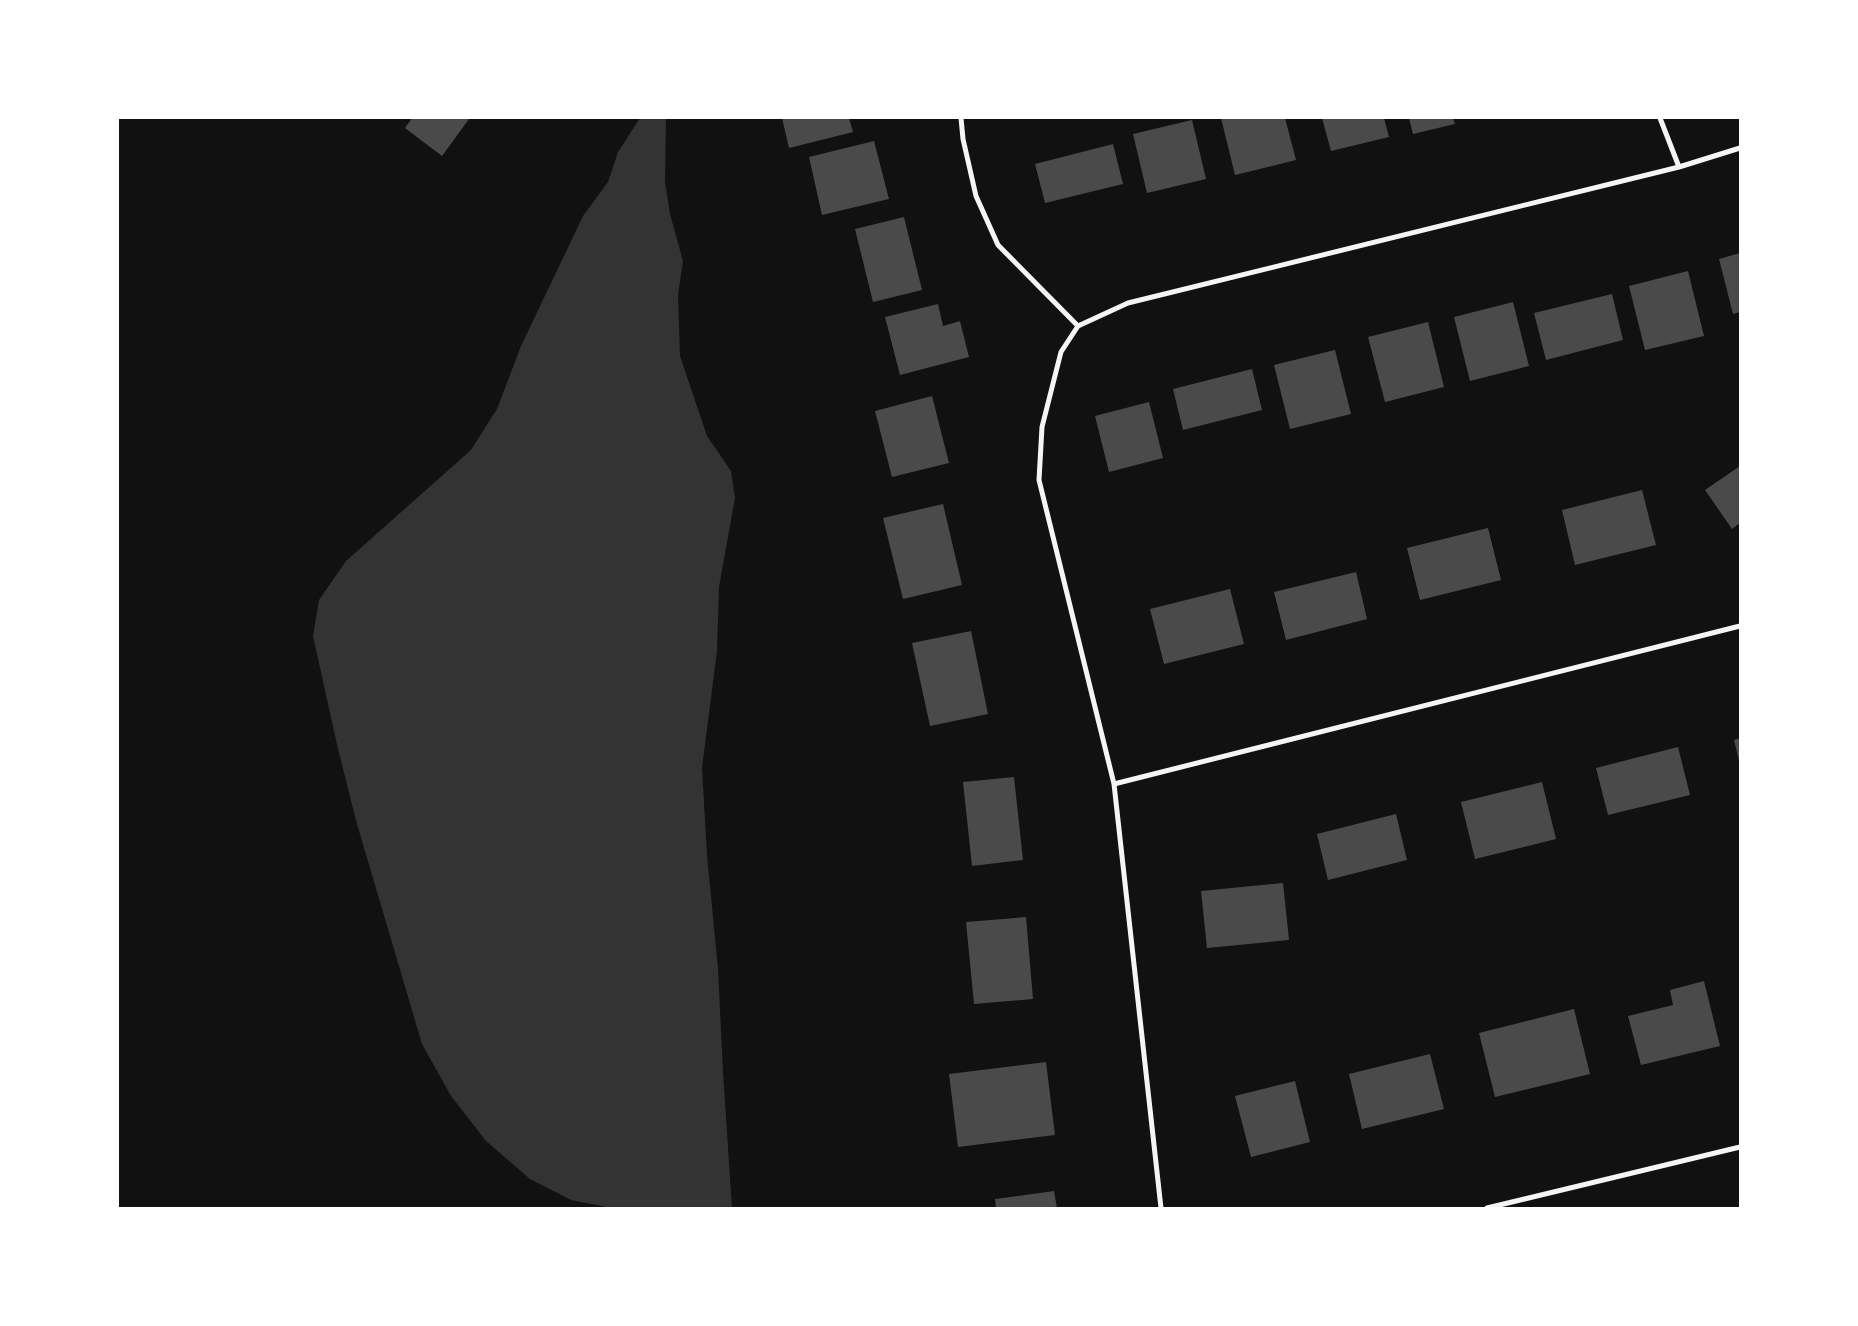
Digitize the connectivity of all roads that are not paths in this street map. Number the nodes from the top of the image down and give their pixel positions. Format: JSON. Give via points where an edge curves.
{"nodes":[{"id":1,"x":961,"y":118,"type":"edge"},
{"id":2,"x":1660,"y":118,"type":"edge"},
{"id":3,"x":1740,"y":148,"type":"edge"},
{"id":4,"x":1679,"y":167,"type":"junction"},
{"id":5,"x":1078,"y":326,"type":"junction"},
{"id":6,"x":1740,"y":626,"type":"edge"},
{"id":7,"x":1114,"y":784,"type":"junction"},
{"id":8,"x":1740,"y":1147,"type":"edge"},
{"id":9,"x":1161,"y":1208,"type":"edge"},
{"id":10,"x":1487,"y":1208,"type":"edge"}],
"edges":[{"from":1,"to":5,"type":"street","via":[[976,196],[998,245]]},
{"from":2,"to":4,"type":"street"},
{"from":3,"to":4,"type":"street"},
{"from":4,"to":5,"type":"street","via":[[1128,303]]},
{"from":5,"to":7,"type":"street","via":[[1061,352],[1042,427],[1039,480]]},
{"from":6,"to":7,"type":"street"},
{"from":7,"to":9,"type":"street"},
{"from":8,"to":10,"type":"street"}]}
